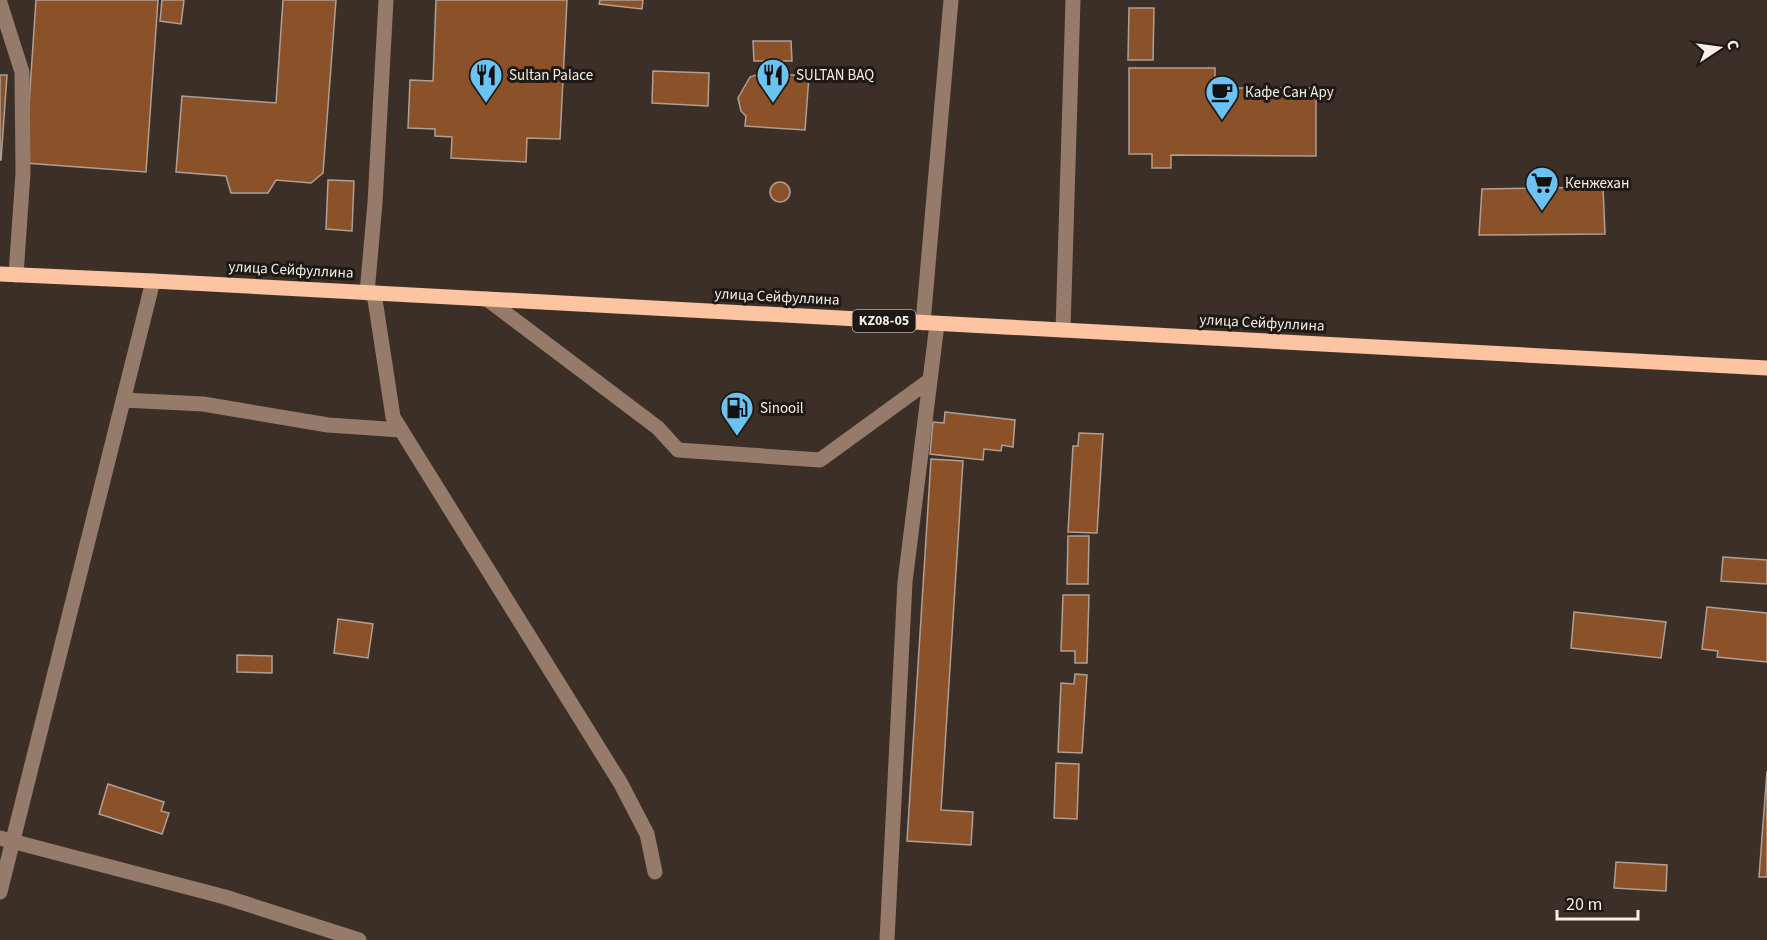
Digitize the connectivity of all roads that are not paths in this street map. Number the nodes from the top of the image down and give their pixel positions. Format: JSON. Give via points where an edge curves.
{"nodes":[{"id":1,"x":386,"y":0,"type":"edge"},
{"id":2,"x":951,"y":0,"type":"edge"},
{"id":3,"x":1073,"y":0,"type":"edge"},
{"id":4,"x":0,"y":3,"type":"edge"},
{"id":5,"x":0,"y":274,"type":"edge"},
{"id":6,"x":16,"y":275,"type":"junction"},
{"id":7,"x":153,"y":281,"type":"junction"},
{"id":8,"x":370,"y":293,"type":"junction"},
{"id":9,"x":487,"y":299,"type":"junction"},
{"id":10,"x":930,"y":324,"type":"junction"},
{"id":11,"x":1064,"y":330,"type":"junction"},
{"id":12,"x":1767,"y":368,"type":"edge"},
{"id":13,"x":930,"y":380,"type":"junction"},
{"id":14,"x":123,"y":400,"type":"junction"},
{"id":15,"x":401,"y":430,"type":"junction"},
{"id":16,"x":6,"y":839,"type":"edge"},
{"id":17,"x":655,"y":872,"type":"dead end"},
{"id":18,"x":0,"y":892,"type":"edge"},
{"id":19,"x":359,"y":940,"type":"edge"},
{"id":20,"x":887,"y":940,"type":"edge"}],
"edges":[{"from":1,"to":8,"type":"street"},
{"from":2,"to":10,"type":"street"},
{"from":3,"to":11,"type":"street"},
{"from":4,"to":6,"type":"street","via":[[22,72]]},
{"from":5,"to":6,"type":"main road","name":"улица Сейфуллина","number":"KZ08-05"},
{"from":6,"to":7,"type":"main road","name":"улица Сейфуллина","number":"KZ08-05"},
{"from":7,"to":8,"type":"main road","name":"улица Сейфуллина","number":"KZ08-05"},
{"from":7,"to":14,"type":"street"},
{"from":8,"to":9,"type":"main road","name":"улица Сейфуллина","number":"KZ08-05"},
{"from":8,"to":15,"type":"street","via":[[393,417]]},
{"from":9,"to":10,"type":"main road","name":"улица Сейфуллина","number":"KZ08-05"},
{"from":9,"to":13,"type":"street","via":[[658,428],[678,450],[820,460]]},
{"from":10,"to":11,"type":"main road","name":"улица Сейфуллина","number":"KZ08-05"},
{"from":10,"to":13,"type":"street"},
{"from":11,"to":12,"type":"main road","name":"улица Сейфуллина","number":"KZ08-05"},
{"from":13,"to":20,"type":"street","via":[[905,582]]},
{"from":14,"to":15,"type":"street","via":[[203,404],[328,425]]},
{"from":14,"to":16,"type":"street"},
{"from":15,"to":17,"type":"street","via":[[621,783],[647,834]]},
{"from":16,"to":18,"type":"street"},
{"from":16,"to":19,"type":"street","via":[[225,897]]}]}
